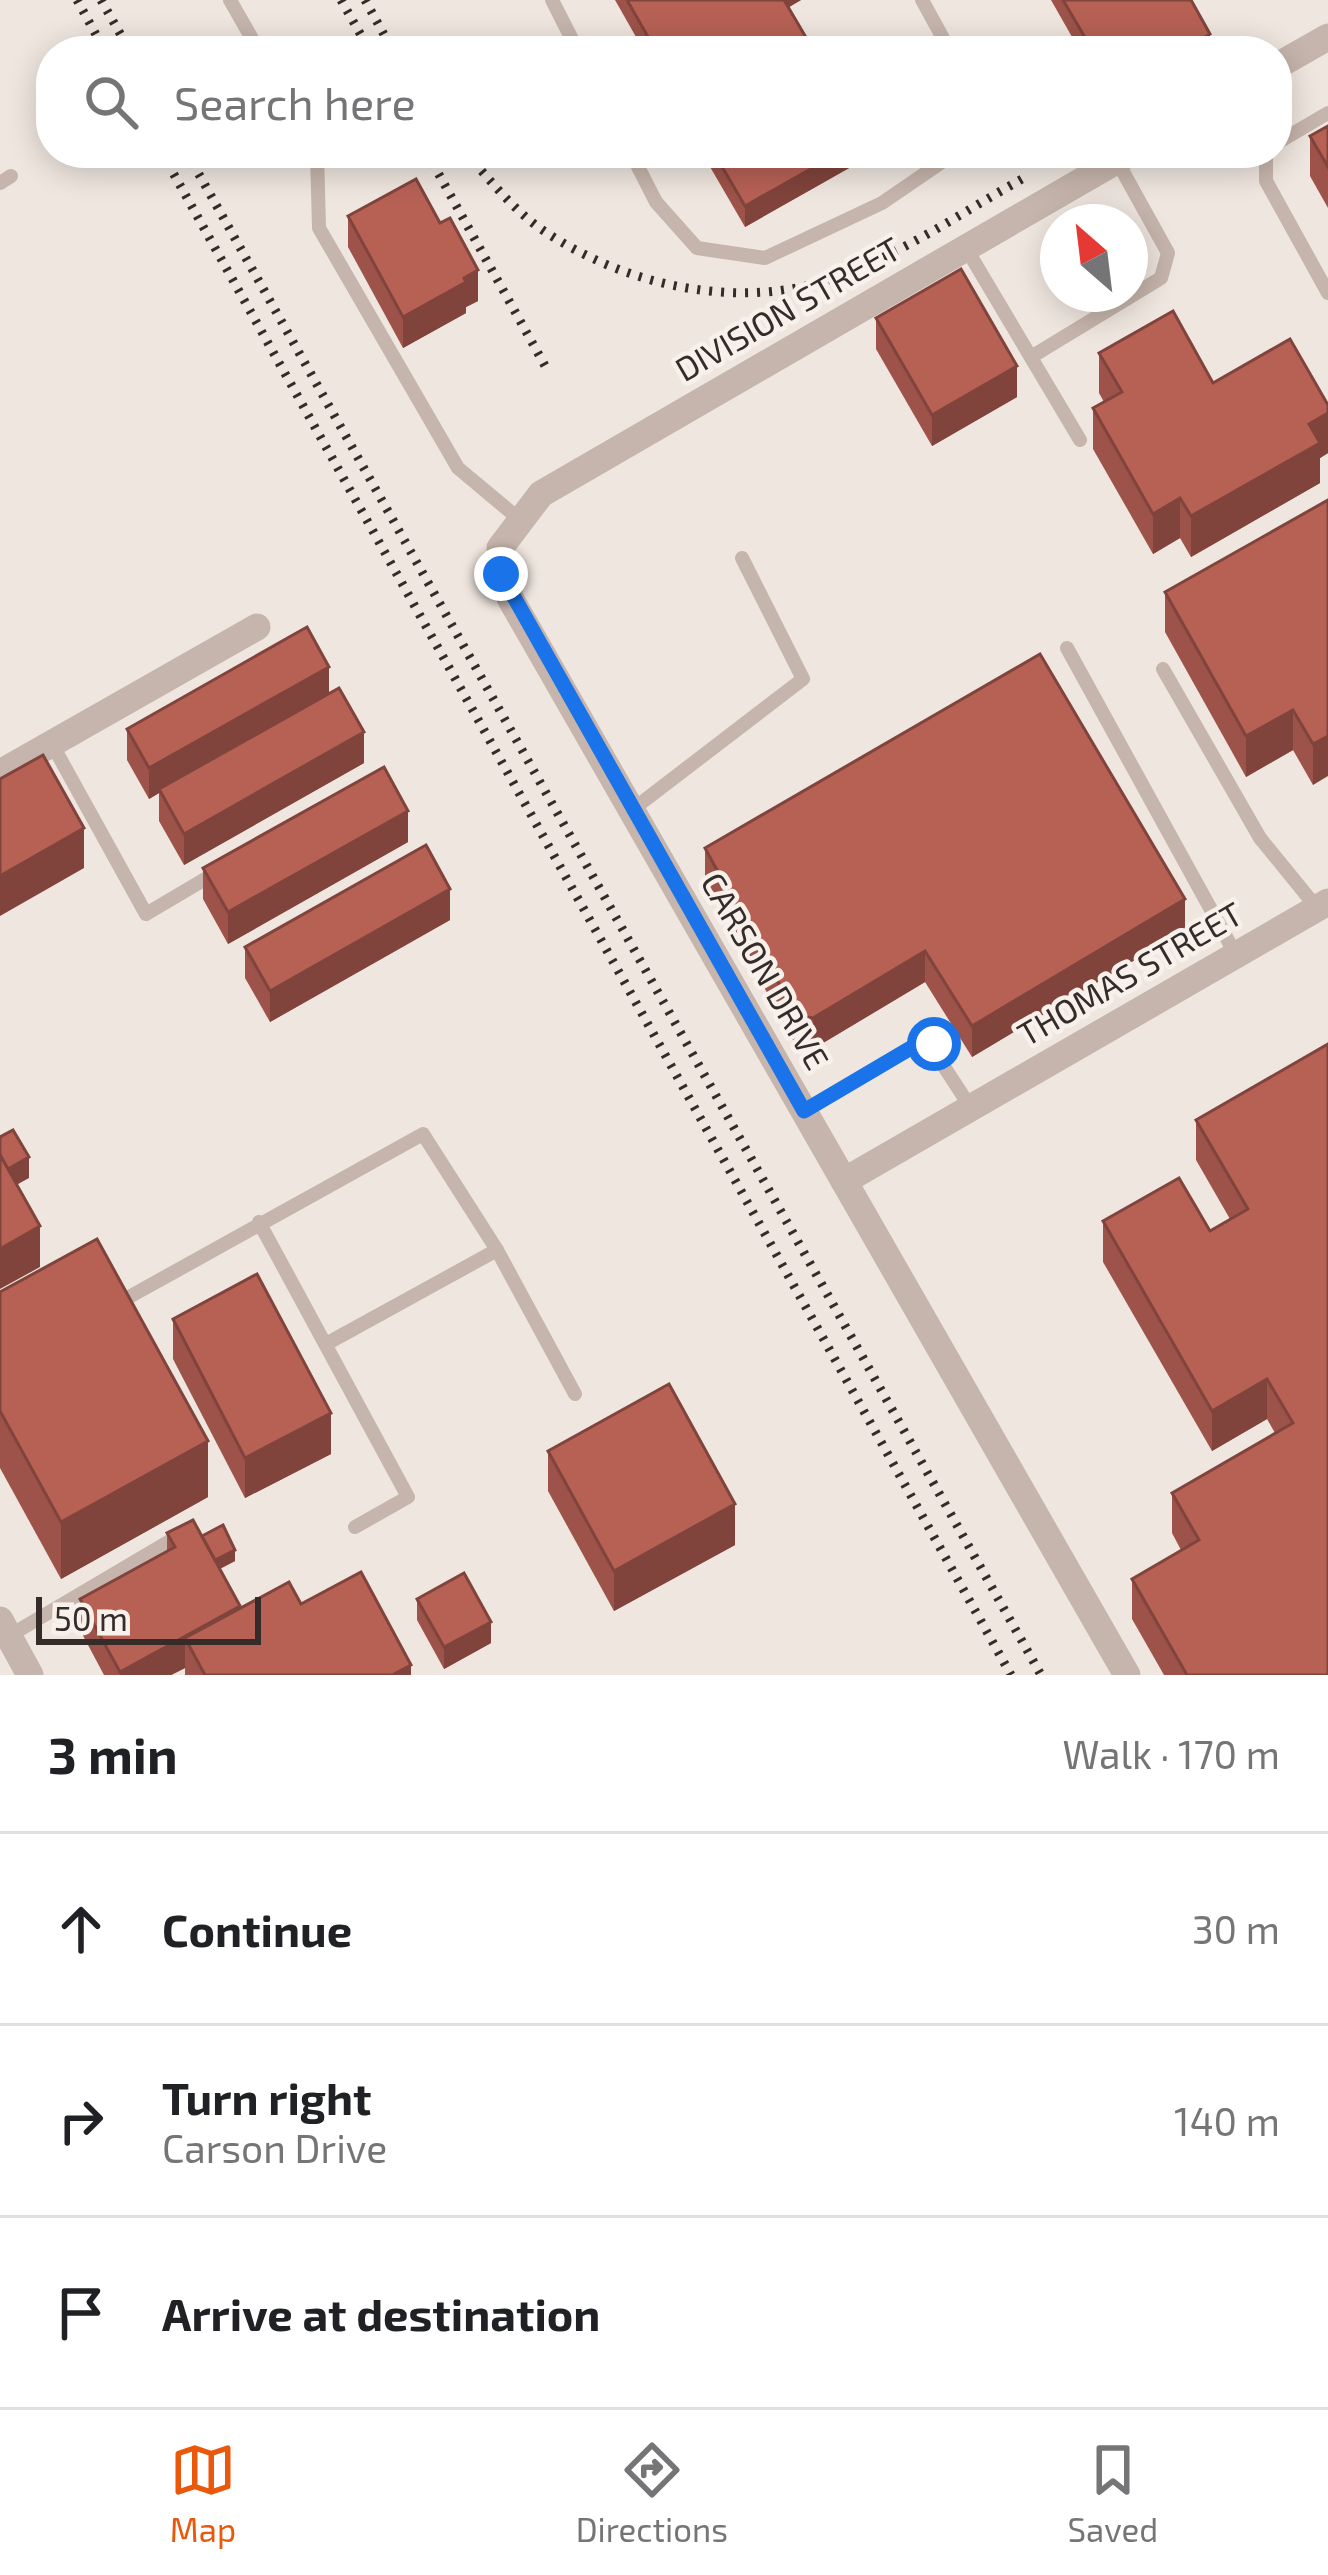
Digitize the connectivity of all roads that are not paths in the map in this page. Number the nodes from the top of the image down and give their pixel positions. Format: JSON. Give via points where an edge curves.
{"nodes":[{"id":1,"x":230,"y":0,"type":"edge"},
{"id":2,"x":552,"y":0,"type":"edge"},
{"id":3,"x":922,"y":0,"type":"edge"},
{"id":4,"x":250,"y":36,"type":"edge"},
{"id":5,"x":570,"y":36,"type":"edge"},
{"id":6,"x":942,"y":36,"type":"edge"},
{"id":7,"x":1328,"y":37,"type":"edge"},
{"id":8,"x":1292,"y":57,"type":"edge"},
{"id":9,"x":1328,"y":113,"type":"edge"},
{"id":10,"x":1292,"y":134,"type":"edge"},
{"id":11,"x":317,"y":168,"type":"edge"},
{"id":12,"x":639,"y":168,"type":"edge"},
{"id":13,"x":933,"y":168,"type":"edge"},
{"id":14,"x":1105,"y":168,"type":"edge"},
{"id":15,"x":1129,"y":168,"type":"edge"},
{"id":16,"x":1266,"y":168,"type":"edge"},
{"id":17,"x":966,"y":248,"type":"junction"},
{"id":18,"x":1328,"y":293,"type":"edge"},
{"id":19,"x":1031,"y":357,"type":"junction"},
{"id":20,"x":1080,"y":440,"type":"dead end"},
{"id":21,"x":519,"y":519,"type":"junction"},
{"id":22,"x":500,"y":548,"type":"joint"},
{"id":23,"x":742,"y":558,"type":"dead end"},
{"id":24,"x":257,"y":627,"type":"dead end"},
{"id":25,"x":1067,"y":648,"type":"dead end"},
{"id":26,"x":1163,"y":669,"type":"dead end"},
{"id":27,"x":52,"y":744,"type":"junction"},
{"id":28,"x":0,"y":773,"type":"edge"},
{"id":29,"x":632,"y":810,"type":"junction"},
{"id":30,"x":226,"y":866,"type":"edge"},
{"id":31,"x":1323,"y":905,"type":"edge"},
{"id":32,"x":1236,"y":955,"type":"junction"},
{"id":33,"x":971,"y":1108,"type":"junction"},
{"id":34,"x":804,"y":1111,"type":"junction"},
{"id":35,"x":844,"y":1181,"type":"junction"},
{"id":36,"x":259,"y":1222,"type":"junction"},
{"id":37,"x":497,"y":1250,"type":"junction"},
{"id":38,"x":111,"y":1286,"type":"edge"},
{"id":39,"x":120,"y":1301,"type":"junction"},
{"id":40,"x":130,"y":1318,"type":"edge"},
{"id":41,"x":326,"y":1344,"type":"junction"},
{"id":42,"x":575,"y":1394,"type":"dead end"},
{"id":43,"x":194,"y":1527,"type":"edge"},
{"id":44,"x":355,"y":1527,"type":"dead end"},
{"id":45,"x":4,"y":1628,"type":"edge"},
{"id":46,"x":30,"y":1675,"type":"edge"},
{"id":47,"x":1126,"y":1675,"type":"edge"}],
"edges":[{"from":1,"to":4,"type":"lane"},
{"from":2,"to":5,"type":"lane"},
{"from":3,"to":6,"type":"lane"},
{"from":7,"to":8,"type":"street"},
{"from":9,"to":10,"type":"lane"},
{"from":11,"to":21,"type":"lane","via":[[319,228],[458,468]]},
{"from":12,"to":13,"type":"lane","via":[[656,202],[697,248],[765,258],[882,203]]},
{"from":14,"to":17,"type":"street","name":"DIVISION STREET"},
{"from":15,"to":19,"type":"lane","via":[[1168,253],[1161,278]]},
{"from":16,"to":18,"type":"lane"},
{"from":17,"to":19,"type":"lane"},
{"from":17,"to":21,"type":"street","name":"DIVISION STREET","via":[[541,494]]},
{"from":19,"to":20,"type":"lane"},
{"from":21,"to":22,"type":"street","name":"DIVISION STREET"},
{"from":22,"to":29,"type":"street","name":"CARSON DRIVE","via":[[510,598]]},
{"from":23,"to":29,"type":"lane","via":[[803,679]]},
{"from":24,"to":27,"type":"street"},
{"from":25,"to":32,"type":"lane"},
{"from":26,"to":31,"type":"lane","via":[[1260,838]]},
{"from":27,"to":28,"type":"street"},
{"from":27,"to":30,"type":"lane","via":[[146,914]]},
{"from":29,"to":34,"type":"street","name":"CARSON DRIVE"},
{"from":31,"to":32,"type":"street","name":"THOMAS STREET"},
{"from":32,"to":33,"type":"street","name":"THOMAS STREET"},
{"from":33,"to":34,"type":"lane","via":[[926,1039]]},
{"from":33,"to":35,"type":"street","name":"THOMAS STREET"},
{"from":34,"to":35,"type":"street","name":"CARSON DRIVE"},
{"from":35,"to":47,"type":"street","name":"CARSON DRIVE"},
{"from":36,"to":37,"type":"lane","via":[[424,1134]]},
{"from":36,"to":39,"type":"lane"},
{"from":36,"to":41,"type":"lane"},
{"from":37,"to":41,"type":"lane"},
{"from":37,"to":42,"type":"lane"},
{"from":38,"to":39,"type":"lane"},
{"from":39,"to":40,"type":"lane"},
{"from":41,"to":44,"type":"lane","via":[[408,1497]]},
{"from":43,"to":45,"type":"lane"},
{"from":45,"to":46,"type":"street"}]}
